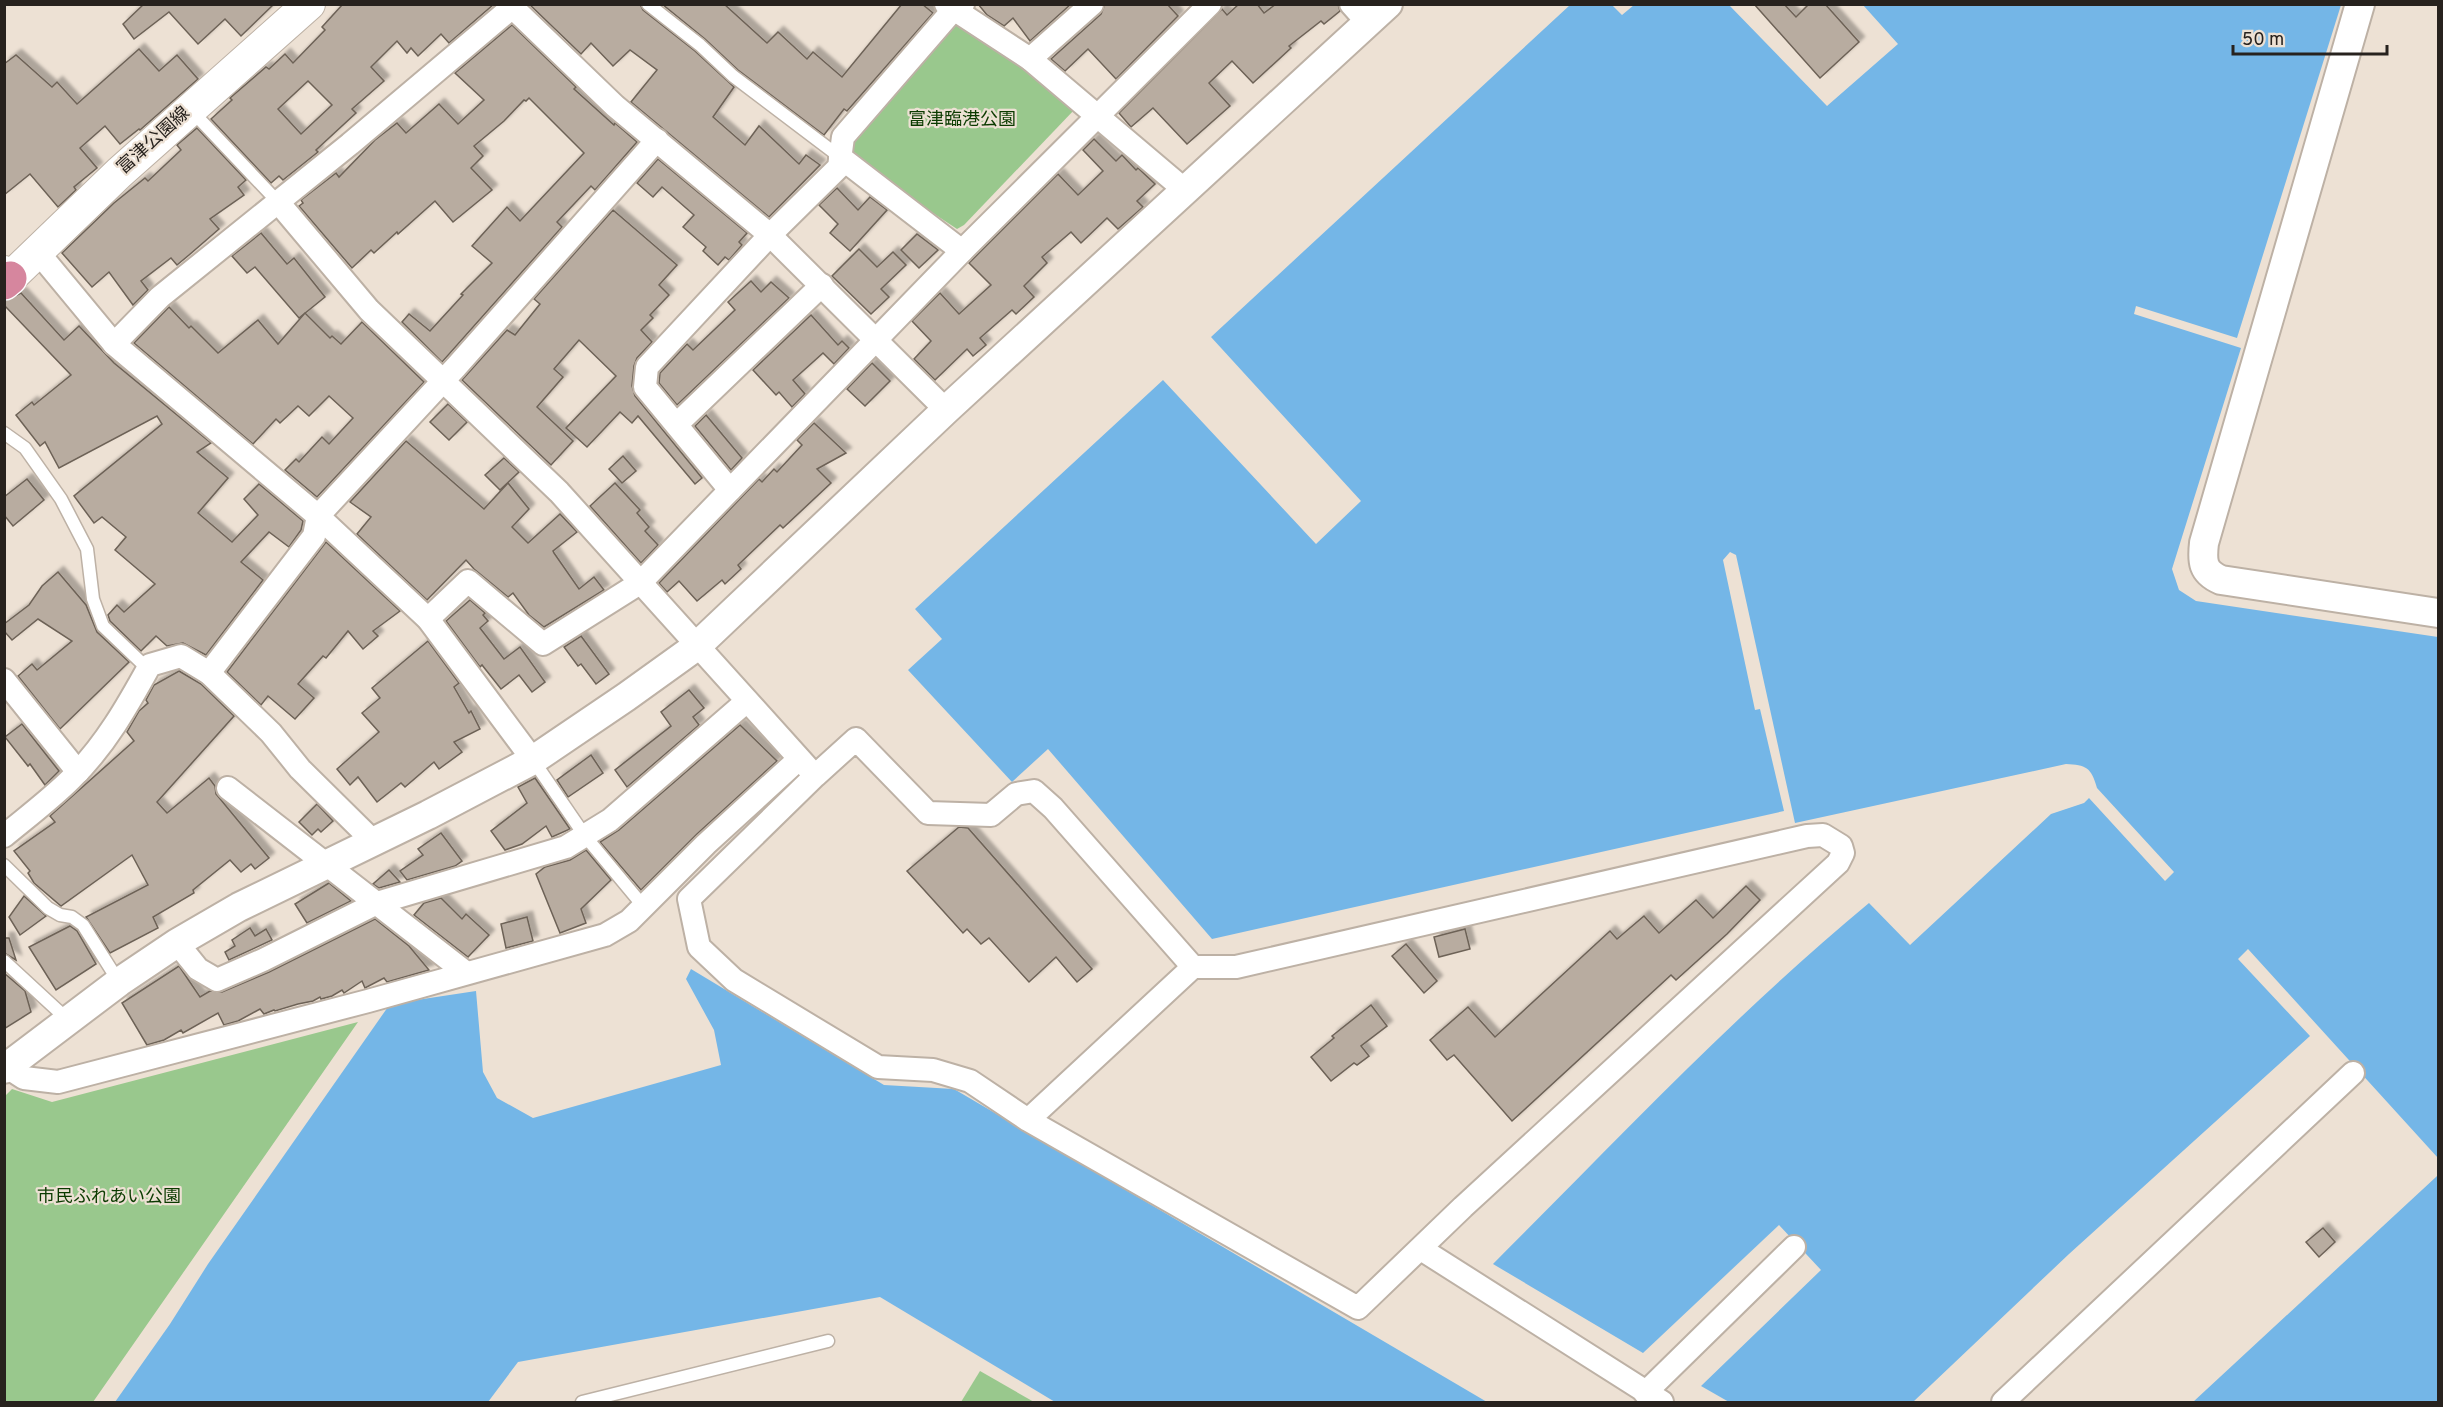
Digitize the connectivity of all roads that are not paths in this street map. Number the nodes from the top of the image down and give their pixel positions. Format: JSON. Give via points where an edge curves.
{"nodes":[{"id":1,"x":309,"y":4,"type":"edge"},
{"id":2,"x":648,"y":4,"type":"edge"},
{"id":3,"x":1092,"y":4,"type":"edge"},
{"id":4,"x":1210,"y":4,"type":"edge"},
{"id":5,"x":2360,"y":4,"type":"edge"},
{"id":6,"x":513,"y":6,"type":"edge"},
{"id":7,"x":954,"y":6,"type":"edge"},
{"id":8,"x":1369,"y":11,"type":"edge"},
{"id":9,"x":1030,"y":59,"type":"junction"},
{"id":10,"x":190,"y":108,"type":"junction"},
{"id":11,"x":1097,"y":116,"type":"junction"},
{"id":12,"x":657,"y":140,"type":"junction"},
{"id":13,"x":840,"y":157,"type":"junction"},
{"id":14,"x":1186,"y":191,"type":"junction"},
{"id":15,"x":278,"y":202,"type":"junction"},
{"id":16,"x":770,"y":235,"type":"junction"},
{"id":17,"x":37,"y":251,"type":"junction"},
{"id":18,"x":962,"y":251,"type":"junction"},
{"id":19,"x":6,"y":277,"type":"edge"},
{"id":20,"x":822,"y":285,"type":"junction"},
{"id":21,"x":876,"y":339,"type":"junction"},
{"id":22,"x":114,"y":344,"type":"junction"},
{"id":23,"x":444,"y":381,"type":"junction"},
{"id":24,"x":946,"y":410,"type":"junction"},
{"id":25,"x":677,"y":424,"type":"junction"},
{"id":26,"x":4,"y":433,"type":"edge"},
{"id":27,"x":730,"y":490,"type":"junction"},
{"id":28,"x":318,"y":516,"type":"junction"},
{"id":29,"x":640,"y":583,"type":"junction"},
{"id":30,"x":2439,"y":613,"type":"edge"},
{"id":31,"x":428,"y":619,"type":"junction"},
{"id":32,"x":697,"y":646,"type":"junction"},
{"id":33,"x":148,"y":669,"type":"junction"},
{"id":34,"x":209,"y":674,"type":"junction"},
{"id":35,"x":4,"y":680,"type":"edge"},
{"id":36,"x":747,"y":701,"type":"junction"},
{"id":37,"x":799,"y":759,"type":"junction"},
{"id":38,"x":533,"y":760,"type":"junction"},
{"id":39,"x":78,"y":772,"type":"junction"},
{"id":40,"x":814,"y":776,"type":"junction"},
{"id":41,"x":228,"y":788,"type":"dead end"},
{"id":42,"x":4,"y":836,"type":"edge"},
{"id":43,"x":585,"y":836,"type":"junction"},
{"id":44,"x":373,"y":841,"type":"junction"},
{"id":45,"x":4,"y":865,"type":"edge"},
{"id":46,"x":324,"y":865,"type":"junction"},
{"id":47,"x":377,"y":903,"type":"junction"},
{"id":48,"x":644,"y":907,"type":"junction"},
{"id":49,"x":177,"y":944,"type":"junction"},
{"id":50,"x":4,"y":960,"type":"edge"},
{"id":51,"x":1193,"y":967,"type":"junction"},
{"id":52,"x":465,"y":972,"type":"junction"},
{"id":53,"x":119,"y":982,"type":"junction"},
{"id":54,"x":68,"y":1020,"type":"junction"},
{"id":55,"x":6,"y":1068,"type":"edge"},
{"id":56,"x":2352,"y":1073,"type":"dead end"},
{"id":57,"x":1028,"y":1120,"type":"junction"},
{"id":58,"x":1794,"y":1247,"type":"dead end"},
{"id":59,"x":1420,"y":1249,"type":"junction"},
{"id":60,"x":828,"y":1341,"type":"dead end"},
{"id":61,"x":1654,"y":1398,"type":"edge"},
{"id":62,"x":582,"y":1402,"type":"edge"},
{"id":63,"x":2003,"y":1402,"type":"edge"}],
"edges":[{"from":1,"to":10,"type":"main road","name":"富津公園線"},
{"from":2,"to":13,"type":"lane","via":[[733,76]]},
{"from":3,"to":9,"type":"street"},
{"from":4,"to":11,"type":"street"},
{"from":5,"to":30,"type":"street","via":[[2204,543],[2202,562],[2209,575],[2221,580]]},
{"from":6,"to":12,"type":"street","via":[[615,106]]},
{"from":6,"to":15,"type":"street"},
{"from":7,"to":9,"type":"street"},
{"from":7,"to":13,"type":"street","via":[[843,137]]},
{"from":8,"to":14,"type":"street"},
{"from":9,"to":11,"type":"street"},
{"from":10,"to":15,"type":"lane"},
{"from":10,"to":17,"type":"main road","name":"富津公園線"},
{"from":11,"to":14,"type":"street"},
{"from":11,"to":18,"type":"street"},
{"from":12,"to":16,"type":"street"},
{"from":12,"to":23,"type":"street"},
{"from":13,"to":16,"type":"street","via":[[839,167]]},
{"from":13,"to":18,"type":"street"},
{"from":14,"to":24,"type":"street"},
{"from":15,"to":22,"type":"street","via":[[160,297]]},
{"from":15,"to":23,"type":"street","via":[[369,310]]},
{"from":16,"to":20,"type":"street"},
{"from":16,"to":25,"type":"street","via":[[647,367],[645,387]]},
{"from":17,"to":19,"type":"main road","name":"富津公園線"},
{"from":17,"to":22,"type":"street"},
{"from":18,"to":21,"type":"street"},
{"from":20,"to":21,"type":"street"},
{"from":20,"to":25,"type":"street"},
{"from":21,"to":24,"type":"street"},
{"from":21,"to":27,"type":"street"},
{"from":22,"to":28,"type":"street"},
{"from":23,"to":28,"type":"street"},
{"from":23,"to":29,"type":"street","via":[[559,492]]},
{"from":24,"to":32,"type":"street"},
{"from":25,"to":27,"type":"street"},
{"from":26,"to":33,"type":"lane","via":[[25,448],[61,499],[87,549],[93,599],[103,626]]},
{"from":27,"to":29,"type":"street"},
{"from":28,"to":31,"type":"street"},
{"from":28,"to":34,"type":"street","via":[[314,536]]},
{"from":29,"to":31,"type":"street","via":[[543,644],[468,581]]},
{"from":29,"to":32,"type":"street"},
{"from":31,"to":38,"type":"street"},
{"from":32,"to":36,"type":"street"},
{"from":32,"to":38,"type":"street"},
{"from":33,"to":34,"type":"street","via":[[181,656]]},
{"from":33,"to":39,"type":"street","via":[[120,718]]},
{"from":34,"to":44,"type":"street"},
{"from":35,"to":39,"type":"street"},
{"from":36,"to":37,"type":"street"},
{"from":36,"to":43,"type":"street","via":[[610,820]]},
{"from":37,"to":40,"type":"street"},
{"from":37,"to":48,"type":"street"},
{"from":38,"to":43,"type":"lane"},
{"from":38,"to":44,"type":"street"},
{"from":39,"to":42,"type":"street"},
{"from":40,"to":51,"type":"street","via":[[856,739],[928,813],[991,815],[1016,794],[1035,791]]},
{"from":40,"to":57,"type":"street","via":[[689,898],[699,947],[734,980],[878,1066],[933,1070],[970,1081]]},
{"from":41,"to":46,"type":"street"},
{"from":43,"to":47,"type":"street","via":[[566,847]]},
{"from":43,"to":48,"type":"lane"},
{"from":44,"to":46,"type":"street"},
{"from":45,"to":53,"type":"lane","via":[[48,908],[83,925]]},
{"from":46,"to":47,"type":"street"},
{"from":46,"to":49,"type":"street","via":[[239,907]]},
{"from":47,"to":49,"type":"street","via":[[217,980],[198,969]]},
{"from":47,"to":52,"type":"street"},
{"from":48,"to":52,"type":"street","via":[[629,921],[604,934]]},
{"from":49,"to":53,"type":"street"},
{"from":50,"to":54,"type":"lane"},
{"from":51,"to":57,"type":"street"},
{"from":51,"to":59,"type":"street","via":[[1236,967],[1806,836],[1823,835],[1841,846],[1843,853],[1838,863]]},
{"from":52,"to":55,"type":"street","via":[[58,1082],[24,1078]]},
{"from":53,"to":54,"type":"street"},
{"from":54,"to":55,"type":"street"},
{"from":56,"to":63,"type":"street"},
{"from":57,"to":59,"type":"street","via":[[1358,1308]]},
{"from":58,"to":61,"type":"street"},
{"from":59,"to":61,"type":"street"},
{"from":60,"to":62,"type":"lane"}]}
